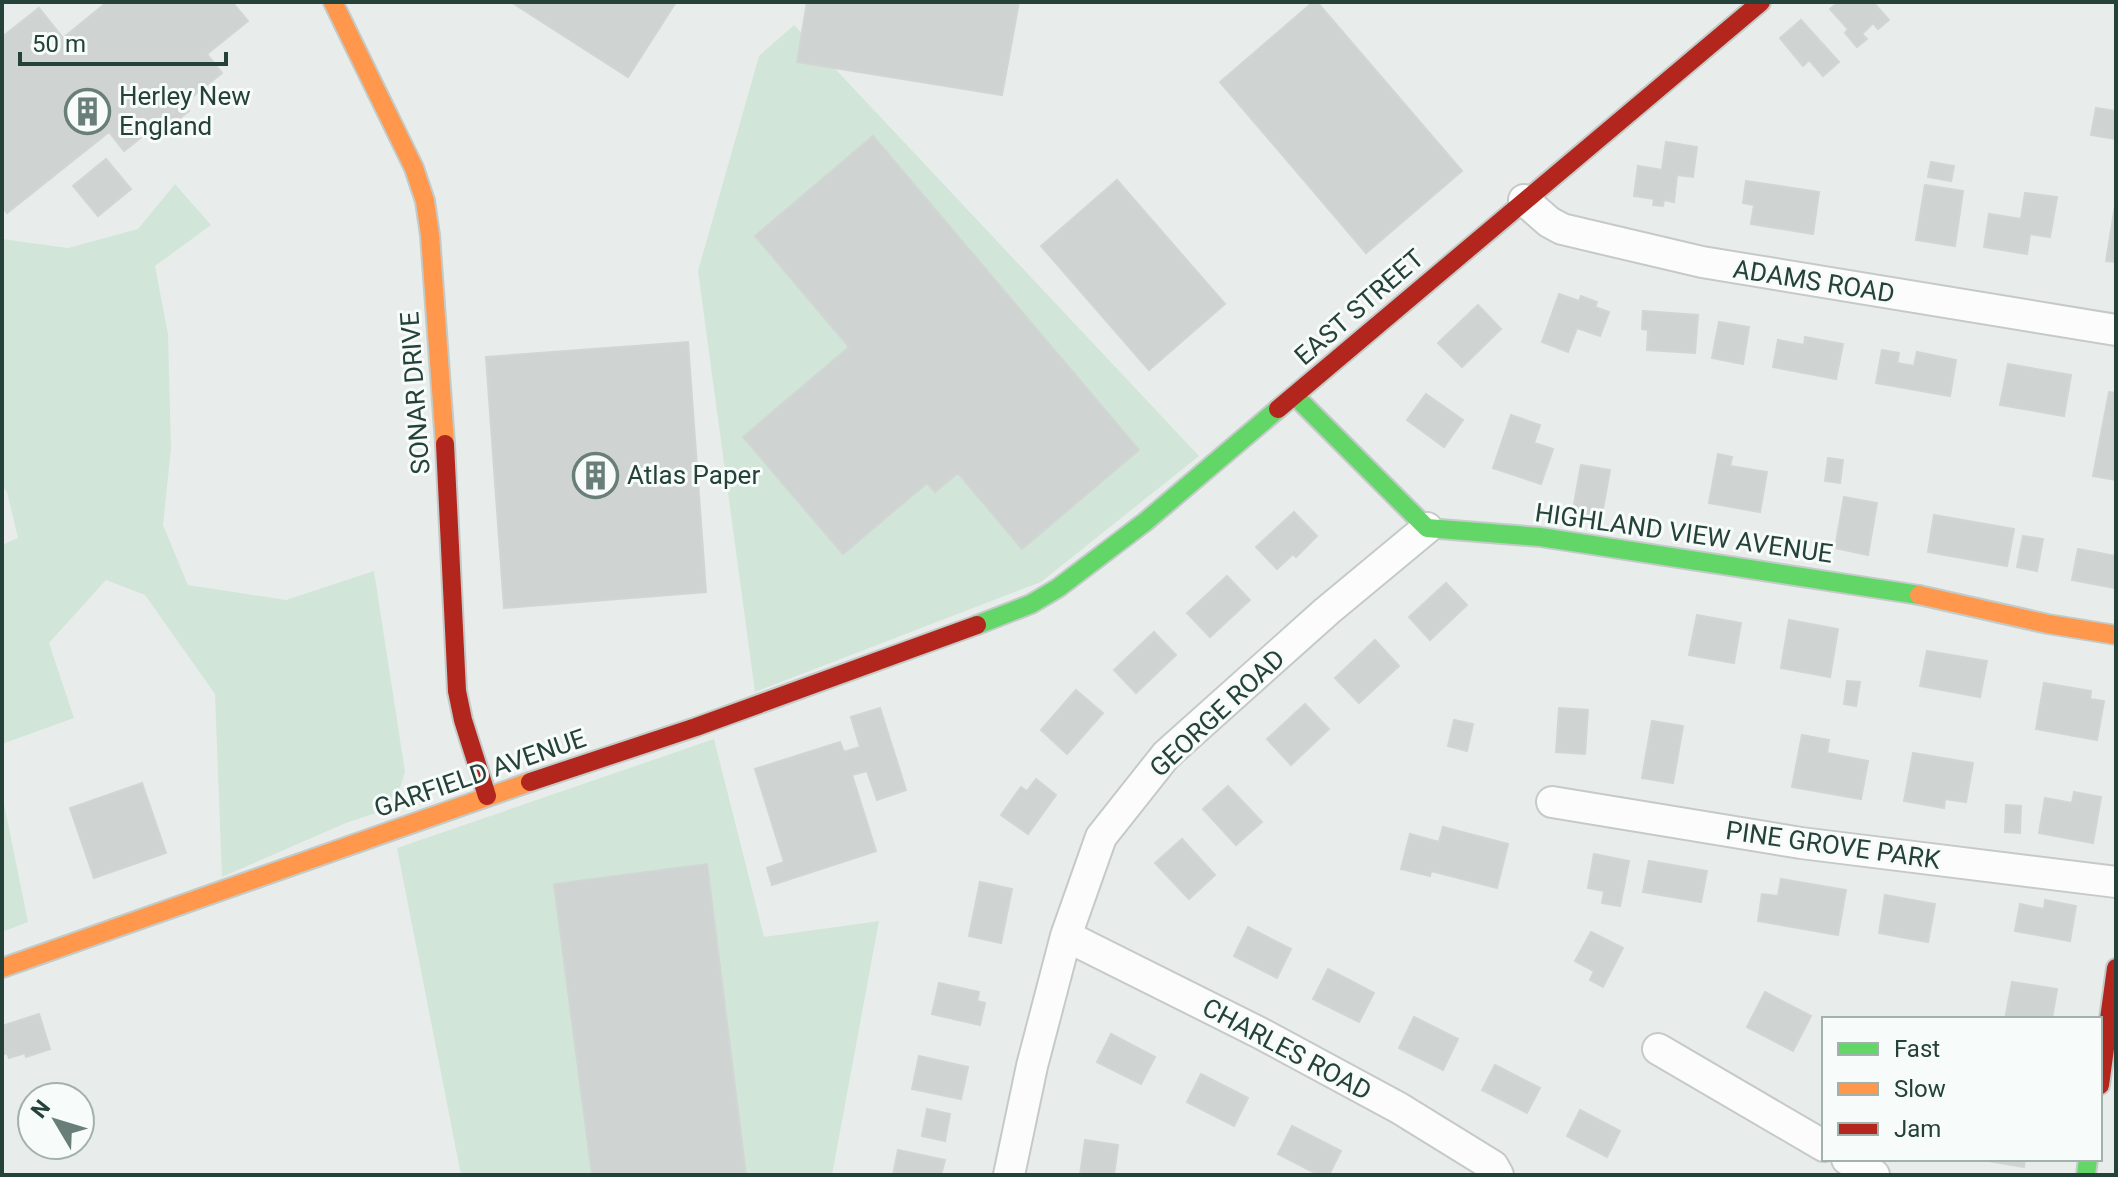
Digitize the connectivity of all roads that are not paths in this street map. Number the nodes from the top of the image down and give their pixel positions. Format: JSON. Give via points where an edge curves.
{"nodes":[{"id":1,"x":333,"y":2,"type":"edge"},
{"id":2,"x":1761,"y":2,"type":"edge"},
{"id":3,"x":1524,"y":200,"type":"junction"},
{"id":4,"x":2116,"y":330,"type":"edge"},
{"id":5,"x":1295,"y":396,"type":"junction"},
{"id":6,"x":1427,"y":528,"type":"junction"},
{"id":7,"x":974,"y":627,"type":"joint"},
{"id":8,"x":2116,"y":635,"type":"edge"},
{"id":9,"x":487,"y":796,"type":"junction"},
{"id":10,"x":1552,"y":802,"type":"dead end"},
{"id":11,"x":2116,"y":882,"type":"edge"},
{"id":12,"x":1066,"y":936,"type":"junction"},
{"id":13,"x":2,"y":968,"type":"edge"},
{"id":14,"x":2116,"y":968,"type":"edge"},
{"id":15,"x":1658,"y":1049,"type":"dead end"},
{"id":16,"x":2102,"y":1070,"type":"edge"},
{"id":17,"x":1822,"y":1145,"type":"edge"},
{"id":18,"x":1850,"y":1161,"type":"edge"},
{"id":19,"x":1009,"y":1175,"type":"edge"},
{"id":20,"x":1498,"y":1175,"type":"edge"},
{"id":21,"x":1874,"y":1175,"type":"edge"}],
"edges":[{"from":1,"to":9,"type":"street","name":"SONAR DRIVE","via":[[407,152],[425,201],[449,503],[457,691]]},
{"from":2,"to":3,"type":"street","name":"EAST STREET"},
{"from":3,"to":4,"type":"street","name":"ADAMS ROAD","via":[[1562,229],[1702,262]]},
{"from":3,"to":5,"type":"street","name":"EAST STREET"},
{"from":5,"to":6,"type":"street"},
{"from":5,"to":7,"type":"street","name":"EAST STREET","via":[[1058,588]]},
{"from":6,"to":8,"type":"street","name":"HIGHLAND VIEW AVENUE","via":[[1540,537],[1915,594]]},
{"from":6,"to":12,"type":"street","name":"GEORGE ROAD","via":[[1166,755],[1101,837]]},
{"from":7,"to":9,"type":"street","name":"GARFIELD AVENUE"},
{"from":9,"to":13,"type":"street","name":"GARFIELD AVENUE"},
{"from":10,"to":11,"type":"street","name":"PINE GROVE PARK","via":[[1801,843]]},
{"from":12,"to":19,"type":"street","name":"GEORGE ROAD"},
{"from":12,"to":20,"type":"street","name":"CHARLES ROAD","via":[[1399,1108],[1493,1166]]},
{"from":14,"to":16,"type":"street"},
{"from":15,"to":17,"type":"street"},
{"from":18,"to":21,"type":"street"}]}
